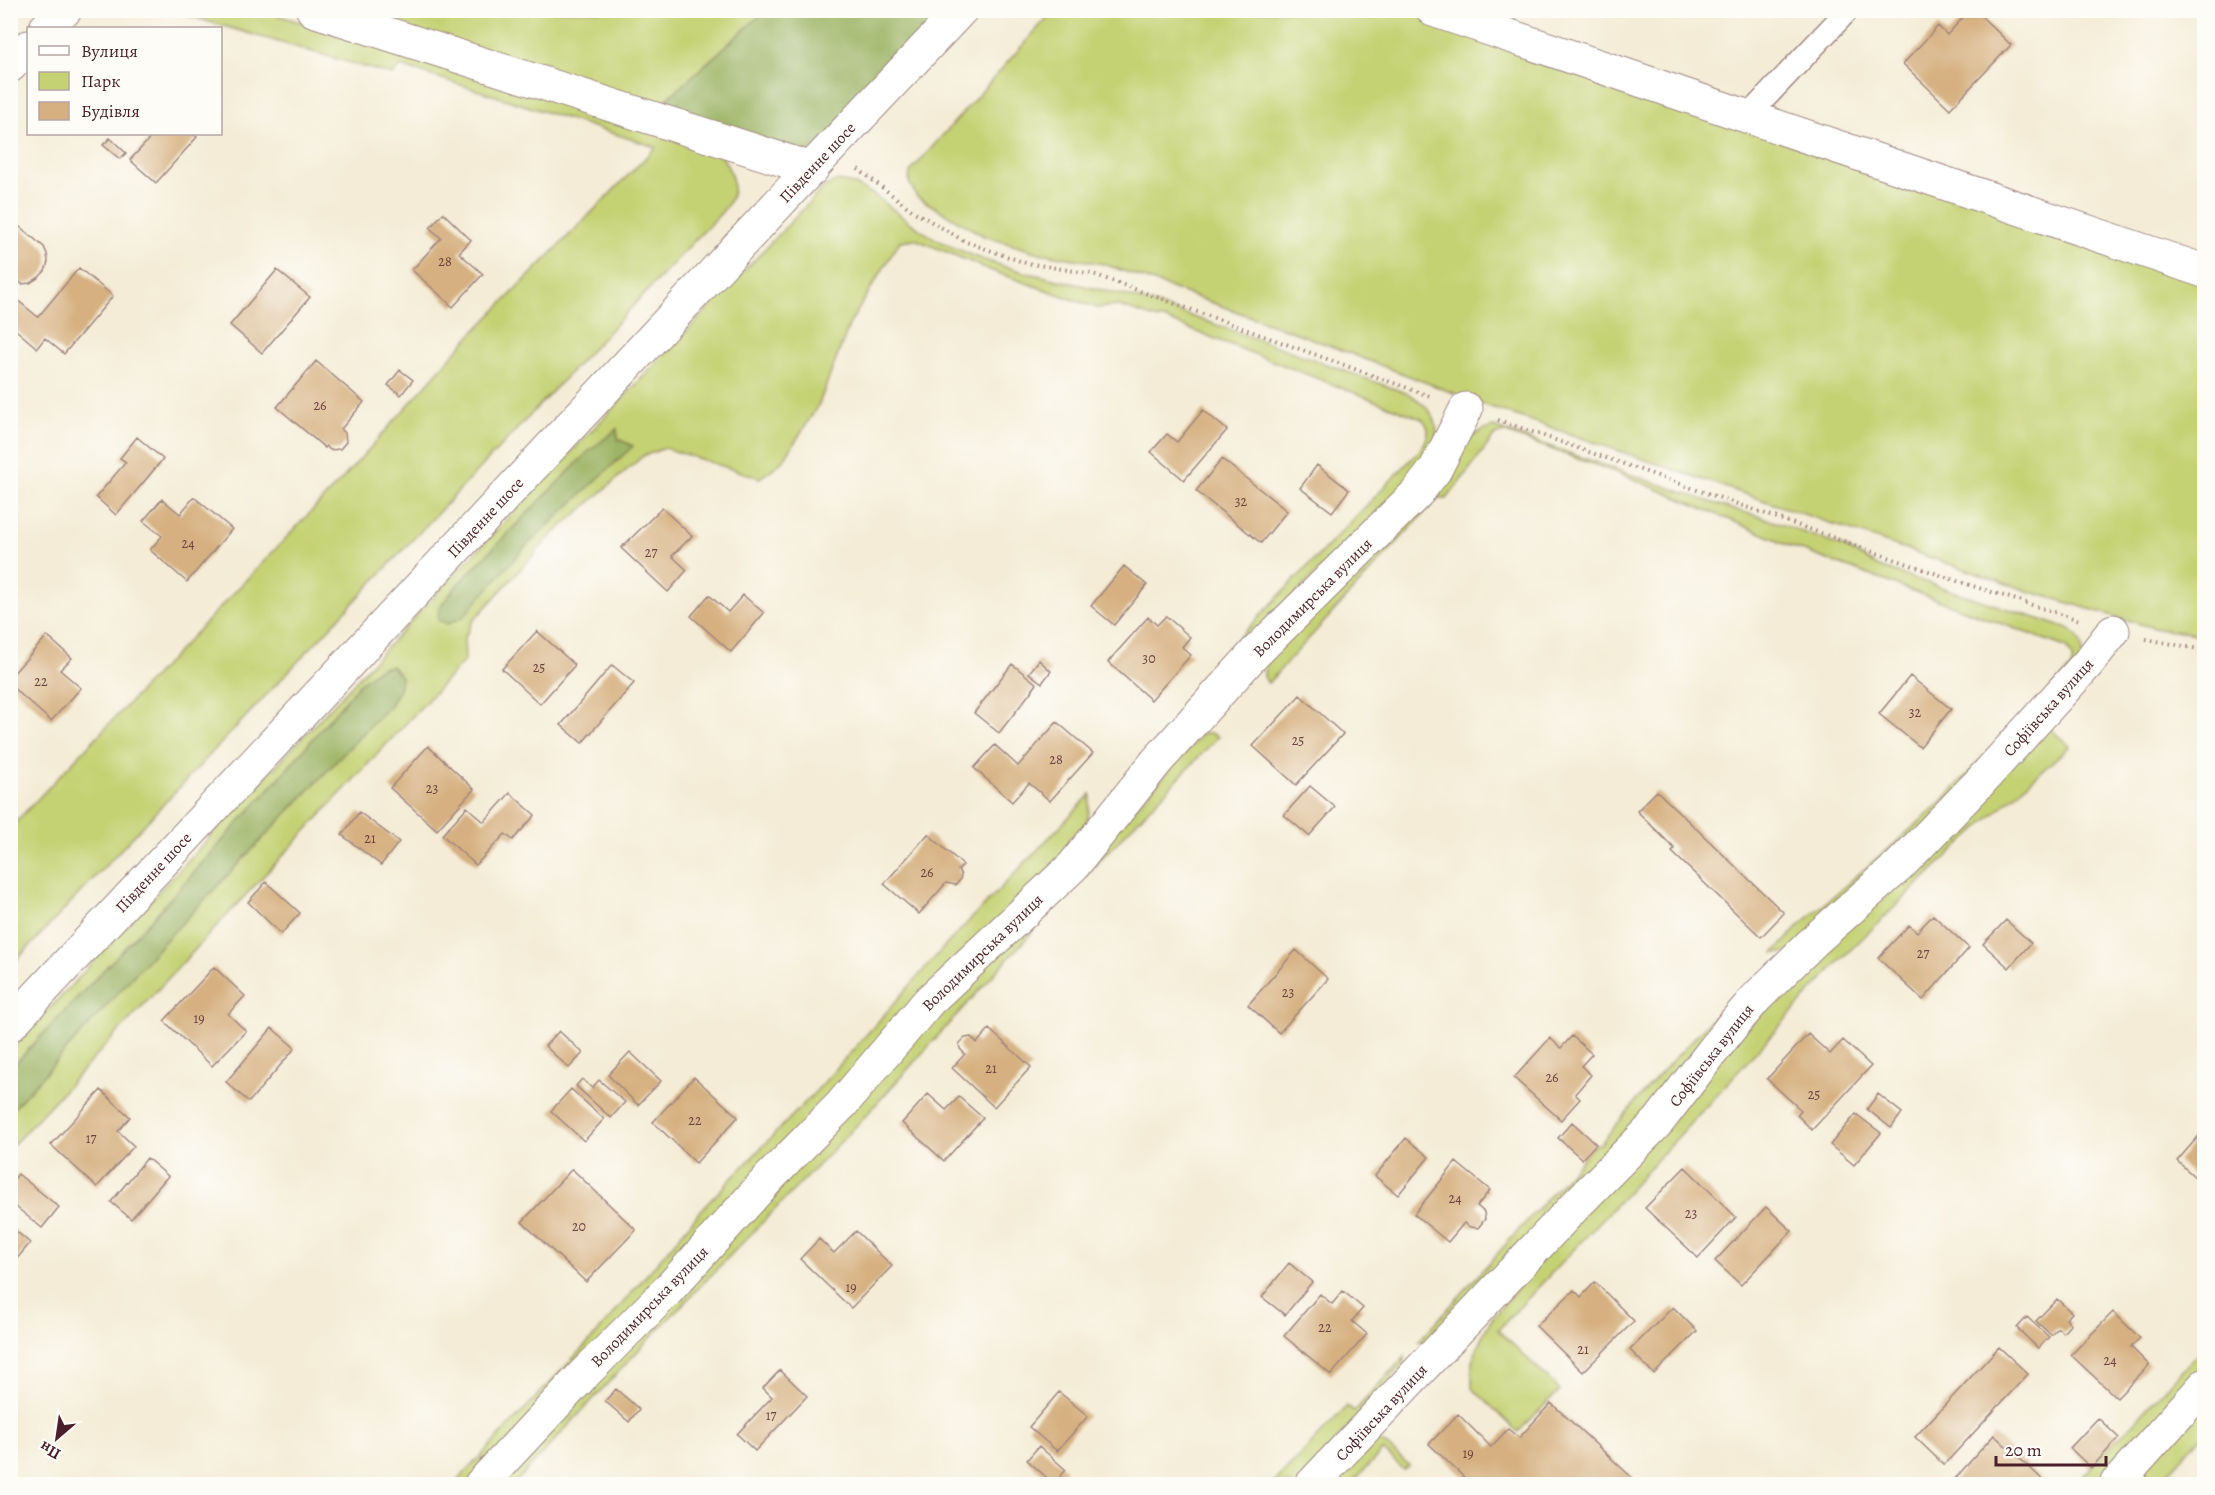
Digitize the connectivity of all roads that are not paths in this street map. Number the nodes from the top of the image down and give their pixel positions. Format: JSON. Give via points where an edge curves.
{"nodes":[{"id":1,"x":65,"y":10,"type":"edge"},
{"id":2,"x":313,"y":10,"type":"edge"},
{"id":3,"x":961,"y":10,"type":"edge"},
{"id":4,"x":1432,"y":10,"type":"edge"},
{"id":5,"x":1848,"y":10,"type":"edge"},
{"id":6,"x":47,"y":27,"type":"edge"},
{"id":7,"x":27,"y":48,"type":"edge"},
{"id":8,"x":10,"y":66,"type":"edge"},
{"id":9,"x":1746,"y":118,"type":"junction"},
{"id":10,"x":812,"y":169,"type":"junction"},
{"id":11,"x":2205,"y":271,"type":"edge"},
{"id":12,"x":1466,"y":409,"type":"road end"},
{"id":13,"x":2114,"y":631,"type":"road end"},
{"id":14,"x":10,"y":1025,"type":"edge"},
{"id":15,"x":2205,"y":1386,"type":"edge"},
{"id":16,"x":481,"y":1485,"type":"edge"},
{"id":17,"x":1312,"y":1485,"type":"edge"},
{"id":18,"x":2116,"y":1485,"type":"edge"}],
"edges":[{"from":1,"to":6,"type":"street"},
{"from":2,"to":10,"type":"street"},
{"from":3,"to":10,"type":"street","name":"Південне шосе"},
{"from":4,"to":9,"type":"street"},
{"from":5,"to":9,"type":"lane"},
{"from":7,"to":8,"type":"street"},
{"from":9,"to":11,"type":"street"},
{"from":10,"to":14,"type":"street","name":"Південне шосе"},
{"from":12,"to":16,"type":"street","name":"Володимирська вулиця","via":[[1435,470],[1417,493],[1254,654],[1157,760],[1073,866],[928,1001],[842,1104]]},
{"from":13,"to":17,"type":"street","name":"Софіївська вулиця","via":[[1900,865],[1756,998],[1658,1122]]},
{"from":15,"to":18,"type":"street"}]}
